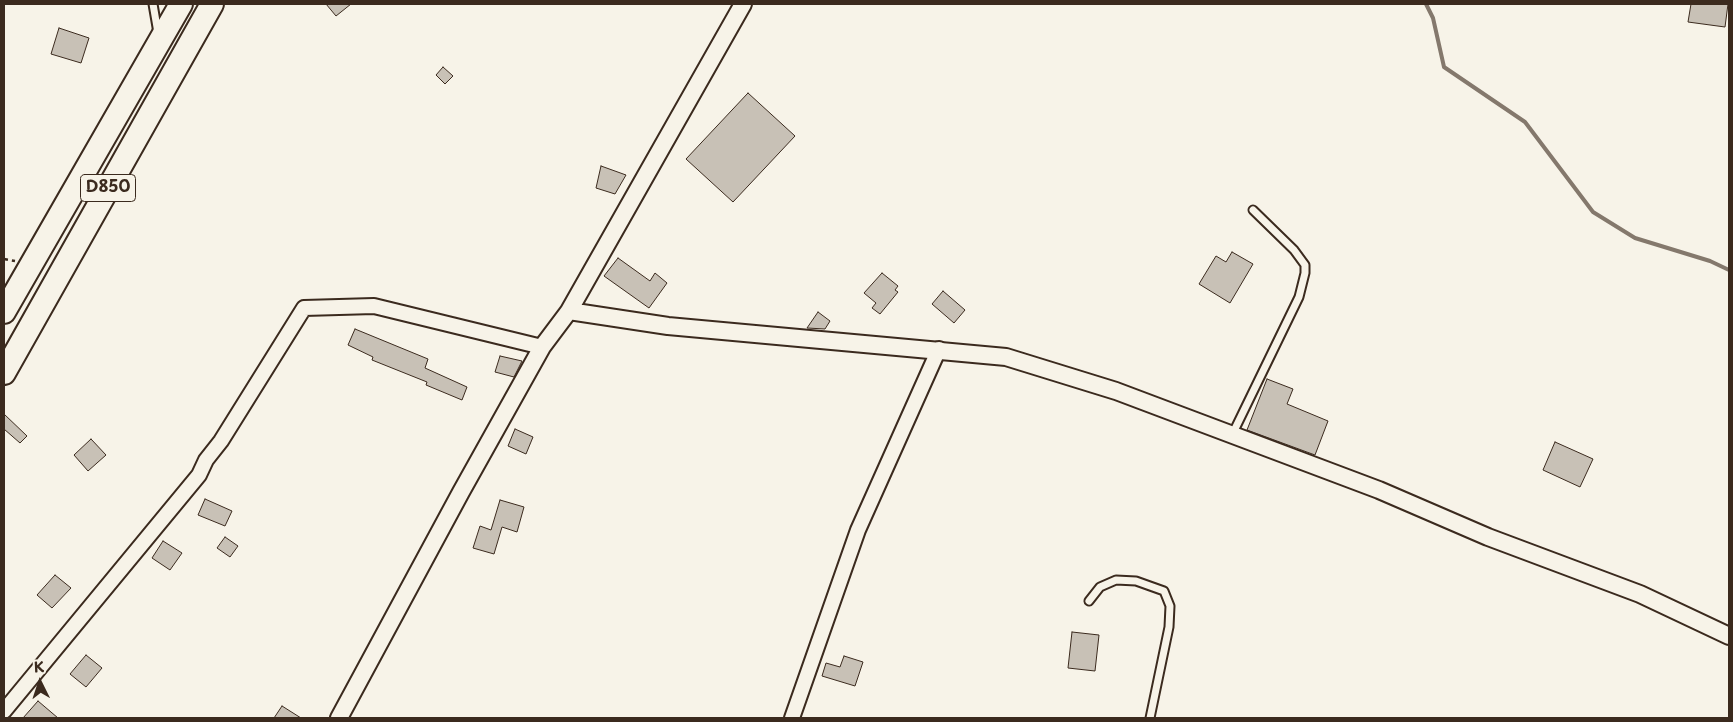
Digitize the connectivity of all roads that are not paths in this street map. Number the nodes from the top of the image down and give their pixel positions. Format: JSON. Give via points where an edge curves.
{"nodes":[{"id":1,"x":153,"y":4,"type":"edge"},
{"id":2,"x":181,"y":4,"type":"edge"},
{"id":3,"x":212,"y":4,"type":"edge"},
{"id":4,"x":743,"y":4,"type":"edge"},
{"id":5,"x":159,"y":42,"type":"junction"},
{"id":6,"x":1252,"y":210,"type":"dead end"},
{"id":7,"x":569,"y":311,"type":"junction"},
{"id":8,"x":4,"y":312,"type":"edge"},
{"id":9,"x":542,"y":347,"type":"junction"},
{"id":10,"x":938,"y":349,"type":"junction"},
{"id":11,"x":4,"y":373,"type":"edge"},
{"id":12,"x":1232,"y":435,"type":"junction"},
{"id":13,"x":1089,"y":600,"type":"dead end"},
{"id":14,"x":1729,"y":636,"type":"edge"},
{"id":15,"x":4,"y":711,"type":"edge"},
{"id":16,"x":340,"y":718,"type":"edge"},
{"id":17,"x":792,"y":718,"type":"edge"},
{"id":18,"x":1150,"y":718,"type":"edge"}],
"edges":[{"from":1,"to":5,"type":"lane"},
{"from":2,"to":5,"type":"highway","number":"D850"},
{"from":3,"to":11,"type":"highway","number":"D850"},
{"from":4,"to":7,"type":"street"},
{"from":5,"to":8,"type":"highway","number":"D850"},
{"from":6,"to":12,"type":"lane","via":[[1294,250],[1305,265],[1305,273],[1299,298]]},
{"from":7,"to":9,"type":"street"},
{"from":7,"to":10,"type":"street","via":[[668,326]]},
{"from":9,"to":15,"type":"street","via":[[374,306],[304,308],[199,475]]},
{"from":9,"to":16,"type":"street"},
{"from":10,"to":12,"type":"street","via":[[1006,357],[1116,391]]},
{"from":10,"to":17,"type":"street","via":[[858,530]]},
{"from":12,"to":14,"type":"street","via":[[1640,594]]},
{"from":13,"to":18,"type":"lane","via":[[1100,587],[1116,580],[1136,581],[1164,591],[1170,606],[1169,627]]}]}
